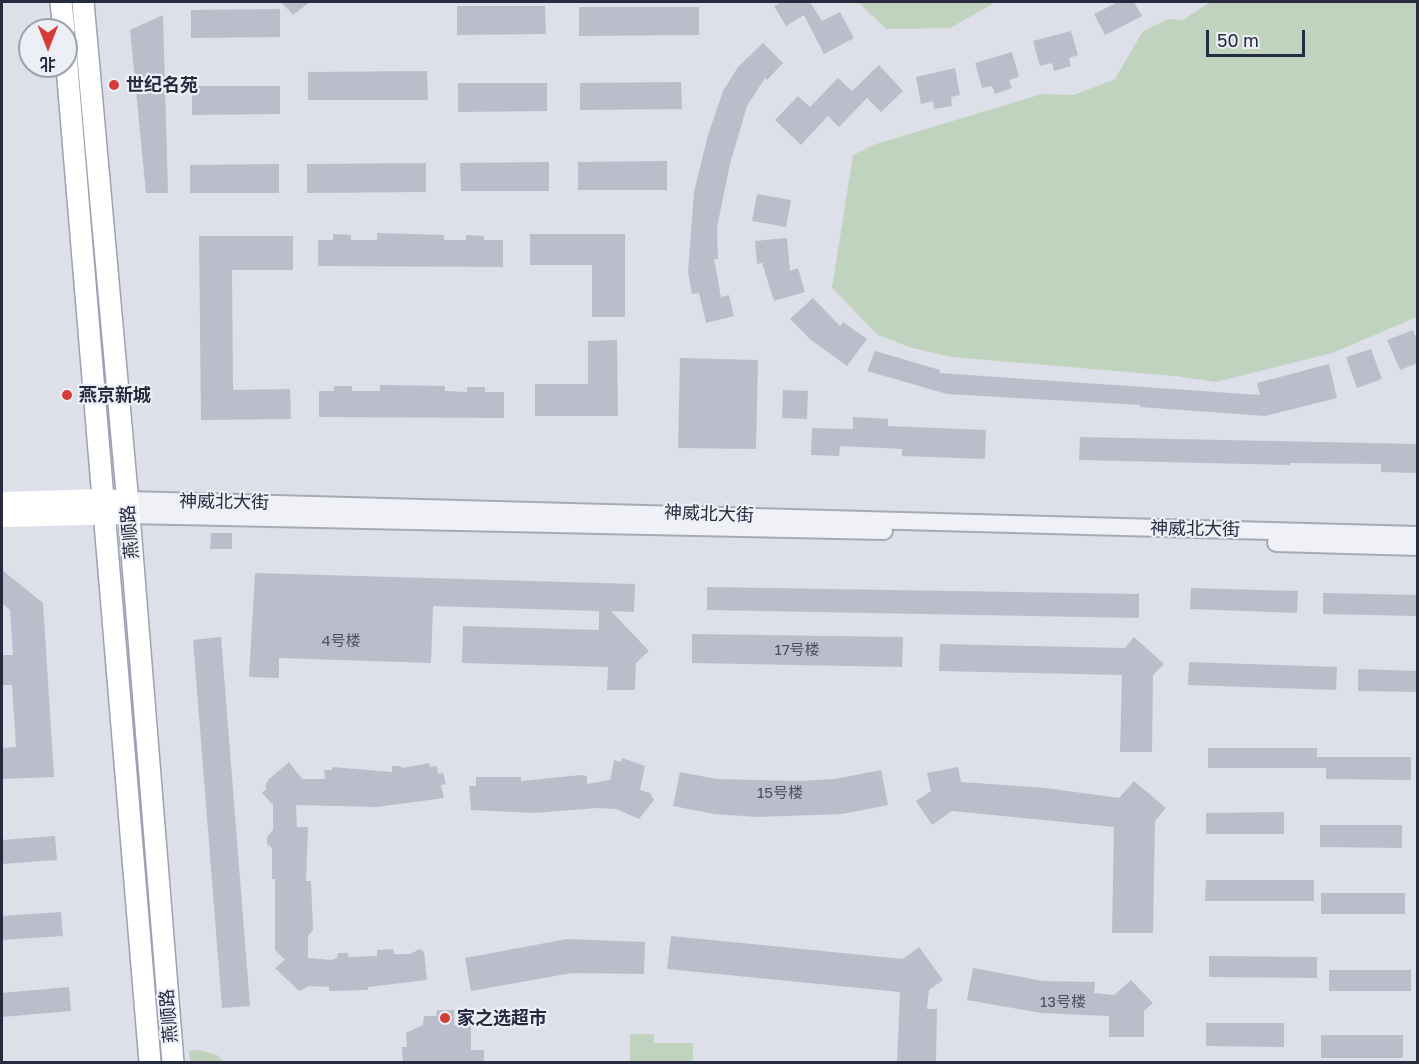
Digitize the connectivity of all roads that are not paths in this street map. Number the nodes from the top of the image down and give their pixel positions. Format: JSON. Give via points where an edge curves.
{"nodes":[{"id":1,"x":61,"y":2,"type":"edge"},
{"id":2,"x":83,"y":2,"type":"edge"},
{"id":3,"x":63,"y":18,"type":"edge"},
{"id":4,"x":68,"y":78,"type":"edge"},
{"id":5,"x":2,"y":501,"type":"edge"},
{"id":6,"x":106,"y":506,"type":"junction"},
{"id":7,"x":128,"y":508,"type":"junction"},
{"id":8,"x":2,"y":518,"type":"edge"},
{"id":9,"x":1418,"y":535,"type":"edge"},
{"id":10,"x":1418,"y":547,"type":"edge"},
{"id":11,"x":150,"y":1062,"type":"edge"},
{"id":12,"x":173,"y":1062,"type":"edge"}],
"edges":[{"from":1,"to":3,"type":"main road"},
{"from":2,"to":7,"type":"main road","name":"燕顺路"},
{"from":4,"to":6,"type":"main road","name":"燕顺路"},
{"from":5,"to":6,"type":"main road","name":"神威北大街"},
{"from":6,"to":7,"type":"main road","name":"神威北大街"},
{"from":6,"to":8,"type":"main road","name":"神威北大街"},
{"from":6,"to":11,"type":"main road","name":"燕顺路"},
{"from":7,"to":9,"type":"street","name":"神威北大街"},
{"from":7,"to":10,"type":"street","name":"神威北大街"},
{"from":7,"to":12,"type":"main road","name":"燕顺路"}]}
